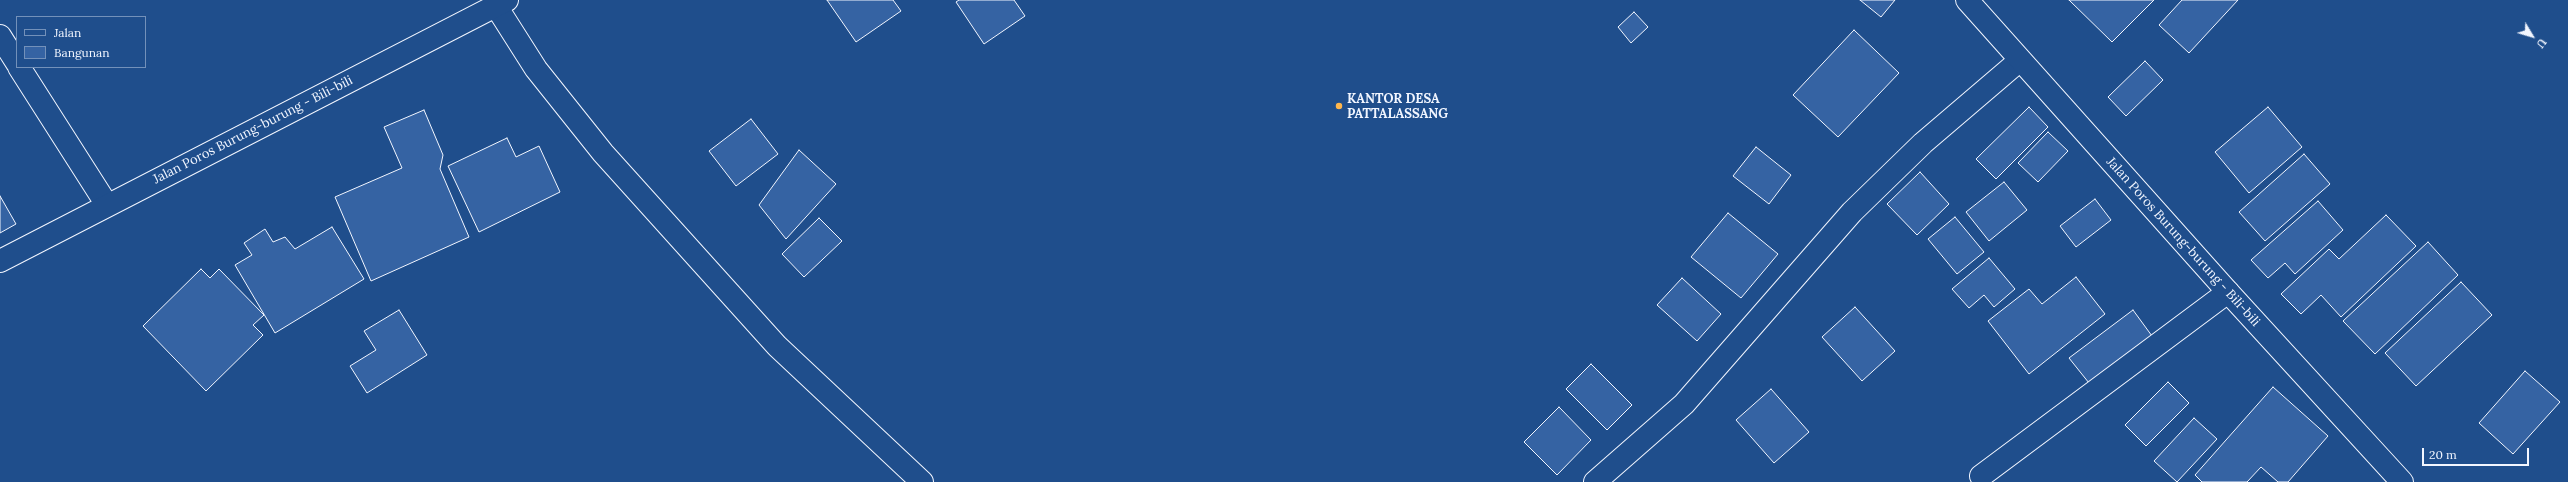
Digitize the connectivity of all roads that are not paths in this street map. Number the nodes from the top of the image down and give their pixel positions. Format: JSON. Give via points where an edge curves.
{"nodes":[{"id":1,"x":1967,"y":0,"type":"edge"},
{"id":2,"x":502,"y":3,"type":"edge"},
{"id":3,"x":0,"y":36,"type":"edge"},
{"id":4,"x":16,"y":61,"type":"edge"},
{"id":5,"x":2019,"y":61,"type":"junction"},
{"id":6,"x":20,"y":68,"type":"edge"},
{"id":7,"x":107,"y":205,"type":"junction"},
{"id":8,"x":0,"y":261,"type":"edge"},
{"id":9,"x":2228,"y":292,"type":"junction"},
{"id":10,"x":1981,"y":476,"type":"dead end"},
{"id":11,"x":922,"y":482,"type":"edge"},
{"id":12,"x":1595,"y":482,"type":"edge"},
{"id":13,"x":2402,"y":482,"type":"edge"}],
"edges":[{"from":1,"to":5,"type":"street","name":"Jalan Poros Burung-burung - Bili-bili"},
{"from":2,"to":7,"type":"street","name":"Jalan Poros Burung-burung - Bili-bili"},
{"from":2,"to":11,"type":"street","via":[[536,69],[603,153],[777,346]]},
{"from":3,"to":4,"type":"street"},
{"from":5,"to":9,"type":"street","name":"Jalan Poros Burung-burung - Bili-bili"},
{"from":5,"to":12,"type":"street","via":[[1923,143],[1852,212],[1684,404]]},
{"from":6,"to":7,"type":"street"},
{"from":7,"to":8,"type":"street","name":"Jalan Poros Burung-burung - Bili-bili"},
{"from":9,"to":10,"type":"street"},
{"from":9,"to":13,"type":"street","name":"Jalan Poros Burung-burung - Bili-bili"}]}
